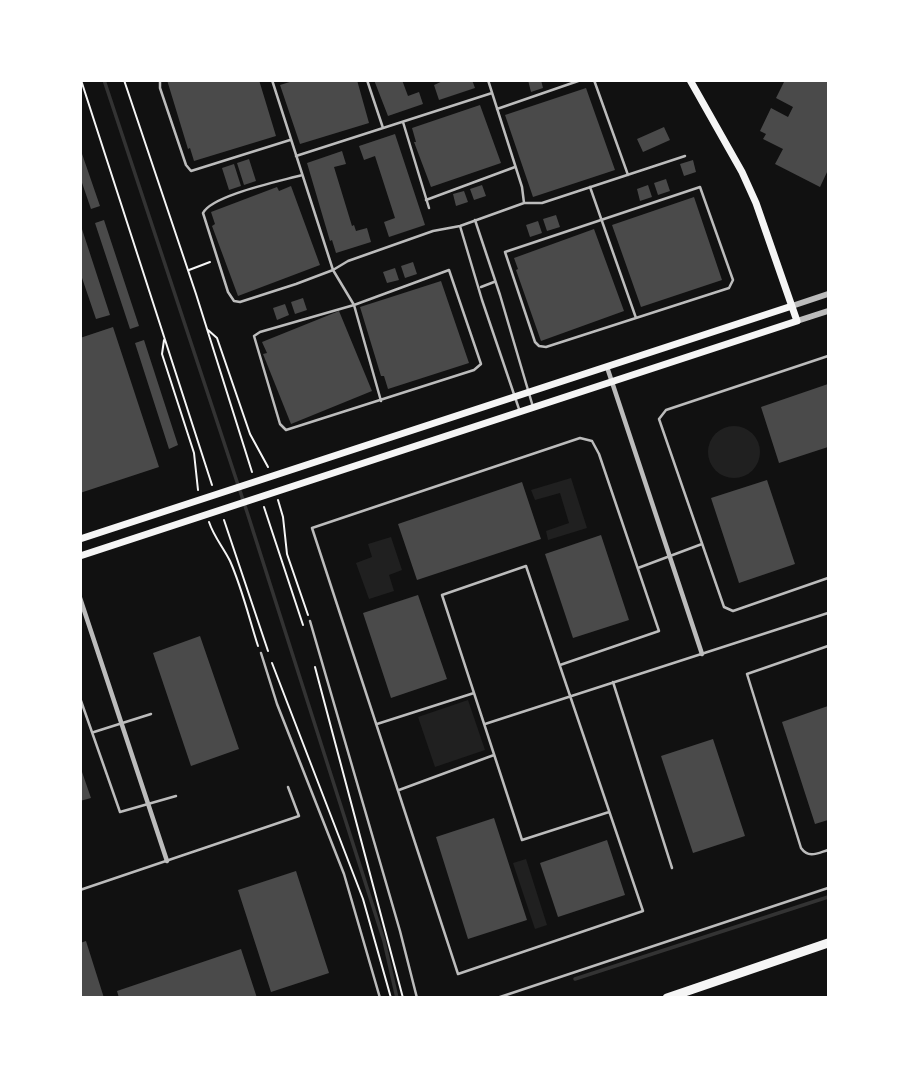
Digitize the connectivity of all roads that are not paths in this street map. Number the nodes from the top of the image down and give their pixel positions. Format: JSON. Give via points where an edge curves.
{"nodes":[{"id":1,"x":160,"y":80,"type":"edge"},
{"id":2,"x":272,"y":80,"type":"edge"},
{"id":3,"x":367,"y":80,"type":"edge"},
{"id":4,"x":488,"y":80,"type":"edge"},
{"id":5,"x":581,"y":80,"type":"edge"},
{"id":6,"x":594,"y":80,"type":"edge"},
{"id":7,"x":690,"y":80,"type":"edge"},
{"id":8,"x":492,"y":93,"type":"junction"},
{"id":9,"x":497,"y":109,"type":"junction"},
{"id":10,"x":402,"y":122,"type":"junction"},
{"id":11,"x":383,"y":128,"type":"junction"},
{"id":12,"x":290,"y":139,"type":"junction"},
{"id":13,"x":296,"y":156,"type":"junction"},
{"id":14,"x":685,"y":156,"type":"dead end"},
{"id":15,"x":516,"y":167,"type":"junction"},
{"id":16,"x":628,"y":174,"type":"junction"},
{"id":17,"x":302,"y":175,"type":"junction"},
{"id":18,"x":590,"y":187,"type":"junction"},
{"id":19,"x":426,"y":200,"type":"junction"},
{"id":20,"x":524,"y":203,"type":"junction"},
{"id":21,"x":429,"y":208,"type":"dead end"},
{"id":22,"x":475,"y":220,"type":"junction"},
{"id":23,"x":602,"y":220,"type":"junction"},
{"id":24,"x":460,"y":226,"type":"junction"},
{"id":25,"x":333,"y":270,"type":"junction"},
{"id":26,"x":494,"y":282,"type":"junction"},
{"id":27,"x":480,"y":288,"type":"junction"},
{"id":28,"x":828,"y":294,"type":"edge"},
{"id":29,"x":354,"y":305,"type":"junction"},
{"id":30,"x":793,"y":306,"type":"junction"},
{"id":31,"x":828,"y":311,"type":"edge"},
{"id":32,"x":636,"y":318,"type":"junction"},
{"id":33,"x":797,"y":321,"type":"junction"},
{"id":34,"x":828,"y":356,"type":"edge"},
{"id":35,"x":606,"y":366,"type":"junction"},
{"id":36,"x":612,"y":381,"type":"junction"},
{"id":37,"x":528,"y":391,"type":"junction"},
{"id":38,"x":515,"y":395,"type":"junction"},
{"id":39,"x":381,"y":401,"type":"junction"},
{"id":40,"x":533,"y":407,"type":"junction"},
{"id":41,"x":520,"y":411,"type":"junction"},
{"id":42,"x":80,"y":539,"type":"edge"},
{"id":43,"x":702,"y":544,"type":"junction"},
{"id":44,"x":80,"y":556,"type":"edge"},
{"id":45,"x":671,"y":556,"type":"junction"},
{"id":46,"x":638,"y":568,"type":"junction"},
{"id":47,"x":828,"y":578,"type":"edge"},
{"id":48,"x":80,"y":598,"type":"edge"},
{"id":49,"x":828,"y":613,"type":"edge"},
{"id":50,"x":310,"y":621,"type":"road end"},
{"id":51,"x":828,"y":646,"type":"edge"},
{"id":52,"x":261,"y":653,"type":"road end"},
{"id":53,"x":702,"y":654,"type":"junction"},
{"id":54,"x":560,"y":665,"type":"junction"},
{"id":55,"x":613,"y":682,"type":"junction"},
{"id":56,"x":474,"y":693,"type":"junction"},
{"id":57,"x":570,"y":696,"type":"junction"},
{"id":58,"x":80,"y":698,"type":"edge"},
{"id":59,"x":151,"y":714,"type":"dead end"},
{"id":60,"x":123,"y":724,"type":"junction"},
{"id":61,"x":377,"y":724,"type":"junction"},
{"id":62,"x":484,"y":724,"type":"junction"},
{"id":63,"x":92,"y":732,"type":"junction"},
{"id":64,"x":494,"y":755,"type":"junction"},
{"id":65,"x":288,"y":787,"type":"dead end"},
{"id":66,"x":398,"y":790,"type":"junction"},
{"id":67,"x":176,"y":796,"type":"dead end"},
{"id":68,"x":149,"y":804,"type":"junction"},
{"id":69,"x":609,"y":812,"type":"junction"},
{"id":70,"x":828,"y":850,"type":"edge"},
{"id":71,"x":167,"y":861,"type":"junction"},
{"id":72,"x":672,"y":868,"type":"dead end"},
{"id":73,"x":828,"y":888,"type":"edge"},
{"id":74,"x":80,"y":890,"type":"edge"},
{"id":75,"x":828,"y":943,"type":"edge"},
{"id":76,"x":380,"y":998,"type":"edge"},
{"id":77,"x":417,"y":998,"type":"edge"},
{"id":78,"x":497,"y":998,"type":"edge"},
{"id":79,"x":667,"y":998,"type":"edge"}],
"edges":[{"from":1,"to":12,"type":"lane","via":[[191,171]]},
{"from":2,"to":12,"type":"lane"},
{"from":3,"to":11,"type":"lane"},
{"from":4,"to":8,"type":"lane"},
{"from":5,"to":9,"type":"lane"},
{"from":6,"to":16,"type":"lane"},
{"from":7,"to":30,"type":"main road","via":[[747,182]]},
{"from":8,"to":9,"type":"lane"},
{"from":8,"to":10,"type":"lane"},
{"from":9,"to":15,"type":"lane"},
{"from":10,"to":11,"type":"lane"},
{"from":10,"to":19,"type":"lane"},
{"from":11,"to":13,"type":"lane"},
{"from":12,"to":13,"type":"lane"},
{"from":13,"to":17,"type":"lane"},
{"from":14,"to":16,"type":"lane"},
{"from":15,"to":19,"type":"lane"},
{"from":15,"to":20,"type":"lane"},
{"from":16,"to":18,"type":"lane"},
{"from":17,"to":25,"type":"lane"},
{"from":17,"to":25,"type":"lane","via":[[206,206],[203,212],[228,292],[240,302]]},
{"from":18,"to":20,"type":"lane","via":[[542,203]]},
{"from":18,"to":23,"type":"lane"},
{"from":19,"to":21,"type":"lane"},
{"from":20,"to":22,"type":"lane"},
{"from":22,"to":24,"type":"lane"},
{"from":22,"to":26,"type":"lane"},
{"from":23,"to":32,"type":"lane"},
{"from":23,"to":32,"type":"lane","via":[[505,252],[536,342],[546,347]]},
{"from":23,"to":32,"type":"lane","via":[[700,187],[733,280],[729,288]]},
{"from":24,"to":25,"type":"lane","via":[[421,235]]},
{"from":24,"to":27,"type":"lane"},
{"from":25,"to":29,"type":"lane"},
{"from":26,"to":27,"type":"lane"},
{"from":26,"to":37,"type":"lane"},
{"from":27,"to":38,"type":"lane"},
{"from":28,"to":30,"type":"street"},
{"from":29,"to":39,"type":"lane"},
{"from":29,"to":39,"type":"lane","via":[[260,332],[254,340],[280,424],[286,430]]},
{"from":29,"to":39,"type":"lane","via":[[449,270],[481,363],[474,370]]},
{"from":30,"to":33,"type":"main road"},
{"from":30,"to":35,"type":"main road"},
{"from":31,"to":33,"type":"street"},
{"from":33,"to":36,"type":"main road"},
{"from":34,"to":43,"type":"lane","via":[[661,415]]},
{"from":35,"to":36,"type":"street"},
{"from":35,"to":37,"type":"main road"},
{"from":36,"to":40,"type":"main road"},
{"from":36,"to":45,"type":"street"},
{"from":37,"to":38,"type":"main road"},
{"from":37,"to":40,"type":"lane"},
{"from":38,"to":41,"type":"lane"},
{"from":38,"to":42,"type":"main road"},
{"from":40,"to":41,"type":"main road"},
{"from":41,"to":44,"type":"main road","via":[[264,500]]},
{"from":43,"to":45,"type":"lane"},
{"from":43,"to":47,"type":"lane","via":[[724,607],[733,611]]},
{"from":45,"to":46,"type":"lane"},
{"from":45,"to":53,"type":"street"},
{"from":46,"to":54,"type":"lane","via":[[659,631]]},
{"from":46,"to":61,"type":"lane","via":[[596,446],[586,438],[312,528]]},
{"from":48,"to":60,"type":"street"},
{"from":49,"to":53,"type":"lane"},
{"from":50,"to":77,"type":"lane"},
{"from":51,"to":70,"type":"lane","via":[[747,674],[801,848],[811,855]]},
{"from":52,"to":76,"type":"lane","via":[[348,885]]},
{"from":53,"to":55,"type":"lane"},
{"from":54,"to":56,"type":"lane","via":[[526,566],[442,595]]},
{"from":54,"to":57,"type":"lane"},
{"from":55,"to":57,"type":"lane"},
{"from":55,"to":72,"type":"lane"},
{"from":56,"to":61,"type":"lane"},
{"from":56,"to":62,"type":"lane"},
{"from":57,"to":62,"type":"lane"},
{"from":57,"to":69,"type":"lane"},
{"from":58,"to":63,"type":"lane"},
{"from":59,"to":60,"type":"lane"},
{"from":60,"to":63,"type":"lane"},
{"from":60,"to":68,"type":"street"},
{"from":61,"to":66,"type":"lane"},
{"from":62,"to":64,"type":"lane"},
{"from":63,"to":68,"type":"lane","via":[[120,812]]},
{"from":64,"to":66,"type":"lane"},
{"from":64,"to":69,"type":"lane","via":[[522,840]]},
{"from":65,"to":71,"type":"lane","via":[[299,817]]},
{"from":66,"to":69,"type":"lane","via":[[457,974],[643,911]]},
{"from":67,"to":68,"type":"lane"},
{"from":68,"to":71,"type":"street"},
{"from":71,"to":74,"type":"lane"},
{"from":73,"to":78,"type":"lane"},
{"from":75,"to":79,"type":"highway"}]}
